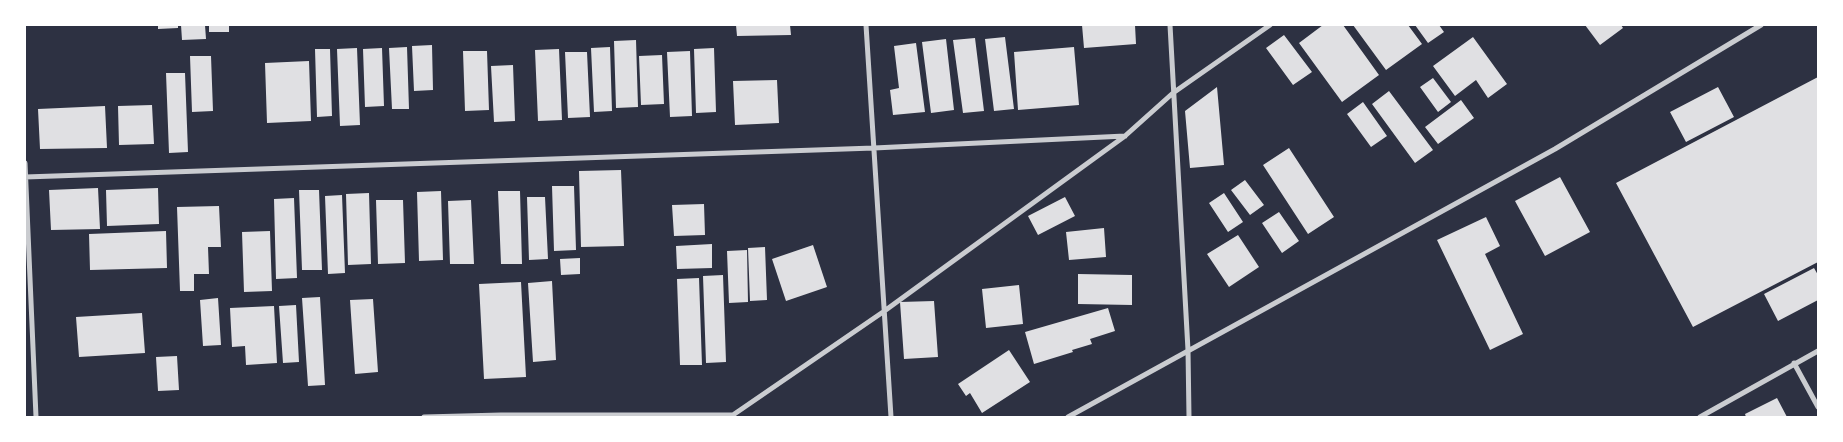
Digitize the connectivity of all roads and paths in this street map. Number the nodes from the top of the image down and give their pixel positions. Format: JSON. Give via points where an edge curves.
{"nodes":[{"id":1,"x":866,"y":25,"type":"edge"},
{"id":2,"x":1170,"y":25,"type":"edge"},
{"id":3,"x":1270,"y":25,"type":"edge"},
{"id":4,"x":1761,"y":25,"type":"edge"},
{"id":5,"x":1173,"y":93,"type":"junction"},
{"id":6,"x":1125,"y":136,"type":"junction"},
{"id":7,"x":874,"y":148,"type":"junction"},
{"id":8,"x":25,"y":163,"type":"edge"},
{"id":9,"x":26,"y":177,"type":"edge"},
{"id":10,"x":883,"y":312,"type":"junction"},
{"id":11,"x":1188,"y":350,"type":"junction"},
{"id":12,"x":1818,"y":351,"type":"edge"},
{"id":13,"x":1794,"y":363,"type":"junction"},
{"id":14,"x":1818,"y":407,"type":"edge"},
{"id":15,"x":501,"y":416,"type":"edge"},
{"id":16,"x":731,"y":416,"type":"edge"},
{"id":17,"x":36,"y":417,"type":"edge"},
{"id":18,"x":424,"y":417,"type":"edge"},
{"id":19,"x":891,"y":417,"type":"edge"},
{"id":20,"x":1068,"y":417,"type":"edge"},
{"id":21,"x":1189,"y":417,"type":"edge"},
{"id":22,"x":1700,"y":417,"type":"edge"}],
"edges":[{"from":1,"to":7,"type":"street"},
{"from":2,"to":5,"type":"street"},
{"from":3,"to":5,"type":"street"},
{"from":4,"to":11,"type":"street","via":[[1556,149]]},
{"from":5,"to":6,"type":"street"},
{"from":5,"to":11,"type":"street"},
{"from":6,"to":7,"type":"street"},
{"from":6,"to":10,"type":"street"},
{"from":7,"to":9,"type":"street"},
{"from":7,"to":10,"type":"street"},
{"from":8,"to":9,"type":"street"},
{"from":9,"to":17,"type":"street"},
{"from":10,"to":16,"type":"street"},
{"from":10,"to":19,"type":"street"},
{"from":11,"to":20,"type":"street"},
{"from":11,"to":21,"type":"street"},
{"from":12,"to":13,"type":"street"},
{"from":13,"to":14,"type":"street"},
{"from":13,"to":22,"type":"street"},
{"from":15,"to":16,"type":"street"},
{"from":15,"to":18,"type":"street"}]}
